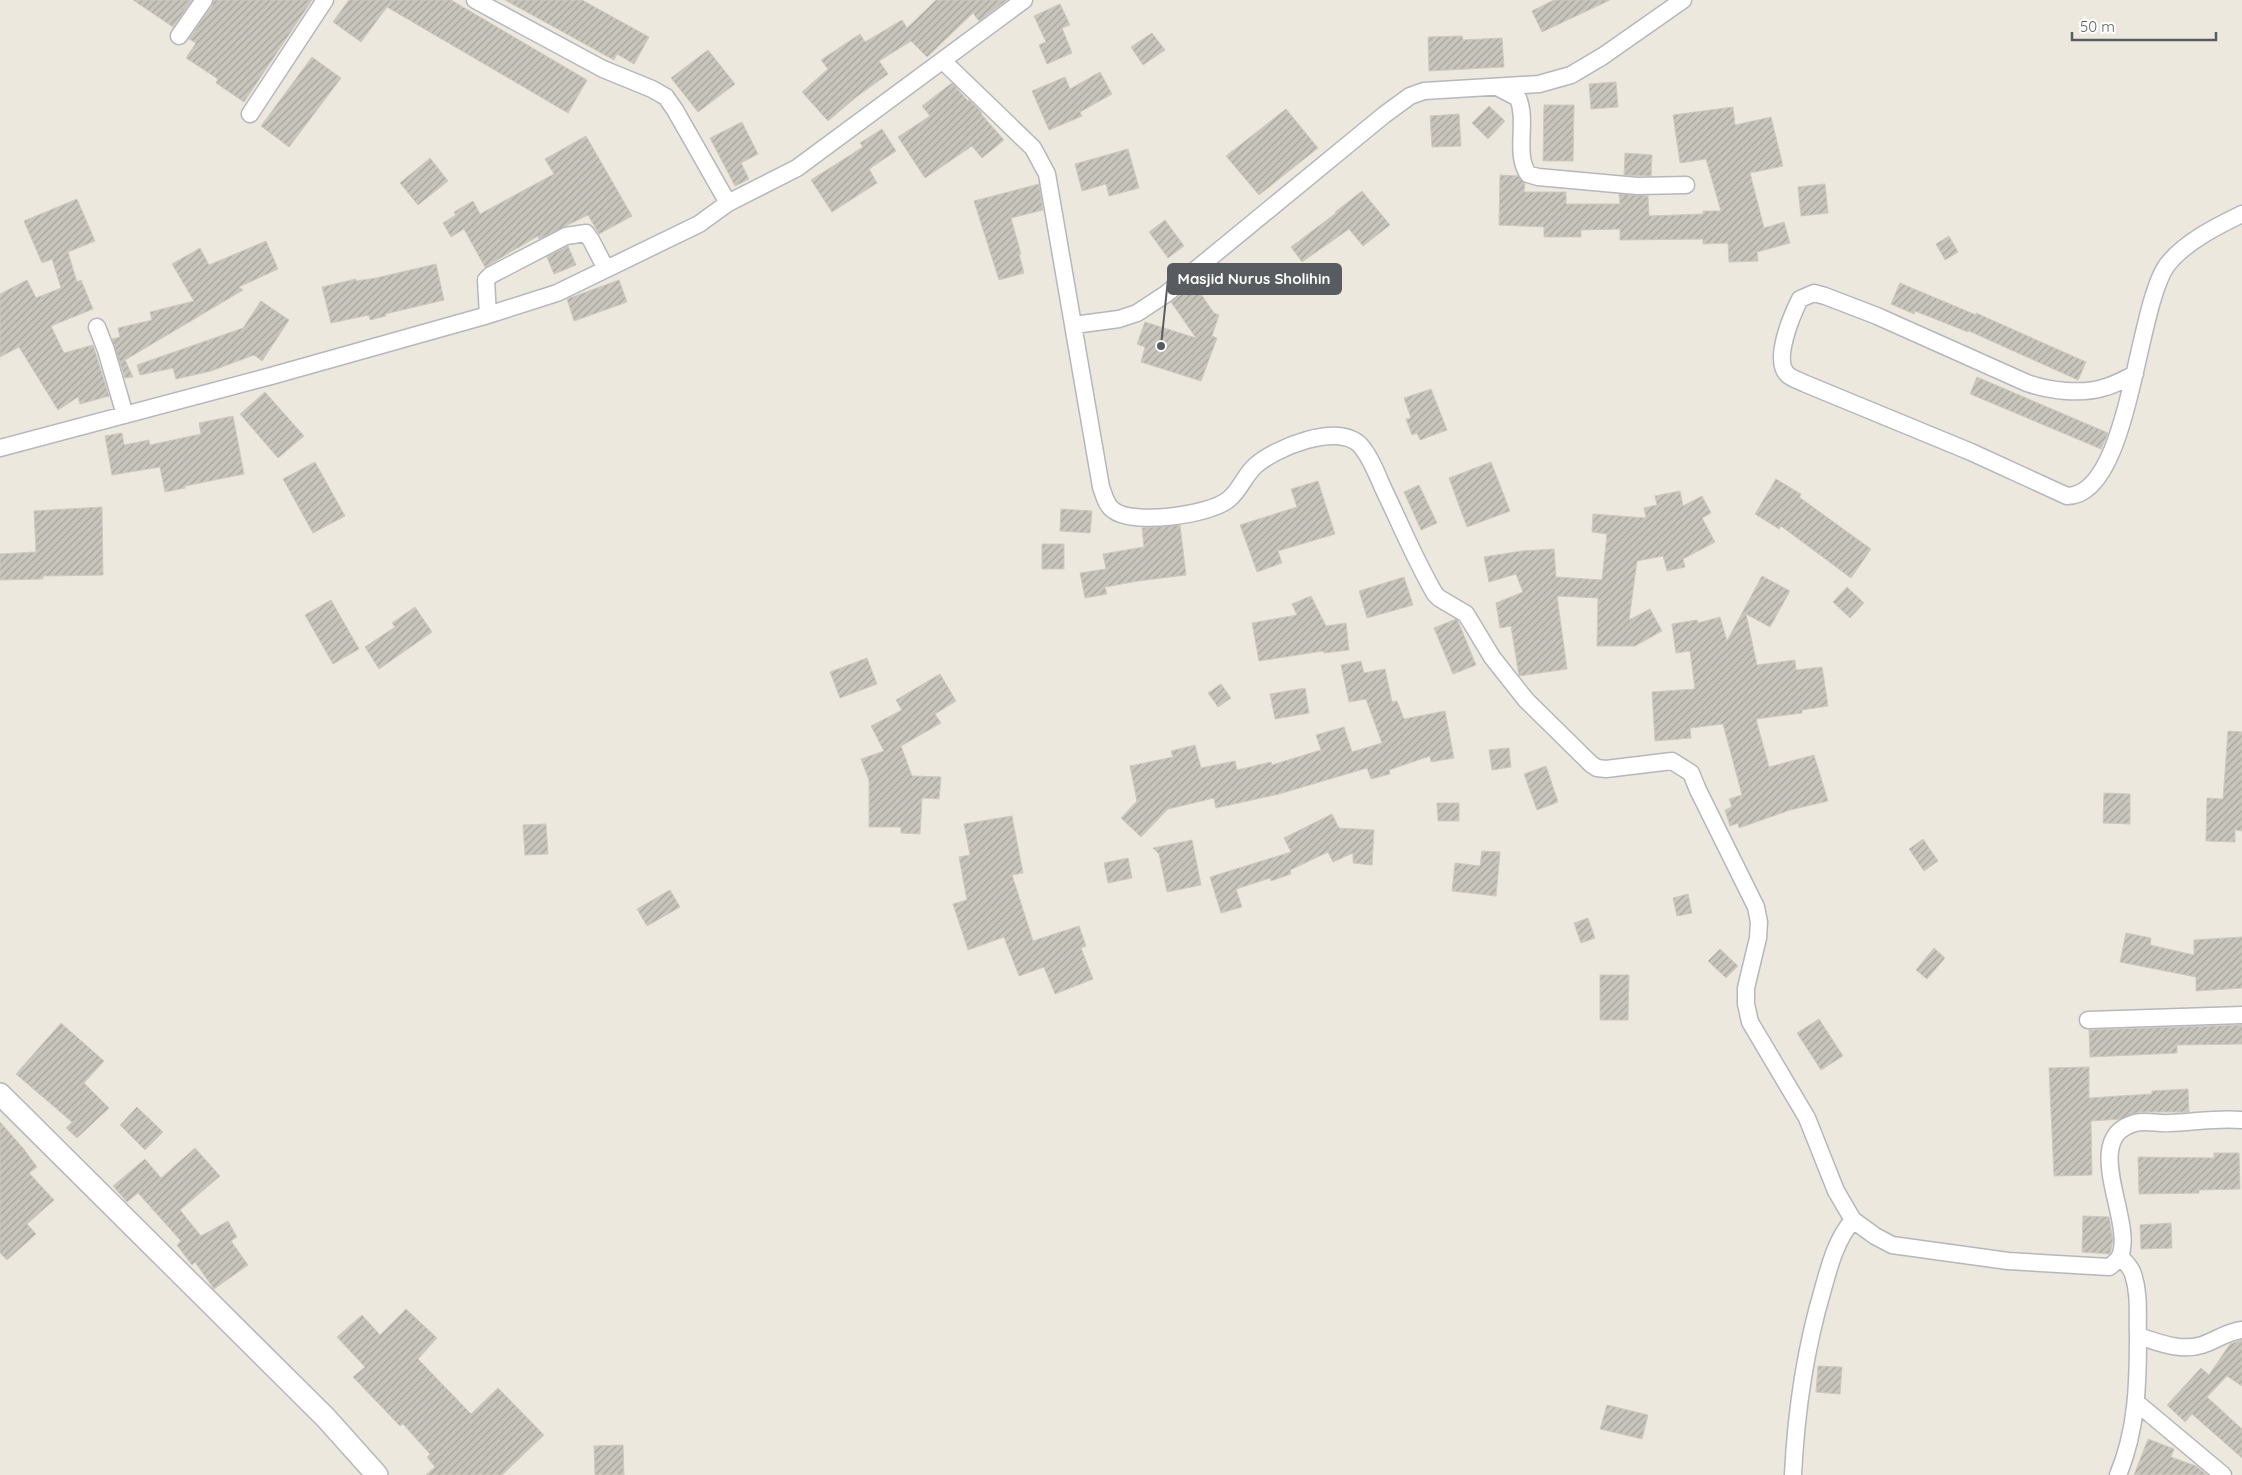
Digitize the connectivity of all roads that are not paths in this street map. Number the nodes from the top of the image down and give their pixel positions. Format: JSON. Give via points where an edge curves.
{"nodes":[{"id":1,"x":204,"y":0,"type":"edge"},
{"id":2,"x":325,"y":0,"type":"edge"},
{"id":3,"x":475,"y":0,"type":"edge"},
{"id":4,"x":1024,"y":0,"type":"edge"},
{"id":5,"x":1683,"y":0,"type":"edge"},
{"id":6,"x":180,"y":36,"type":"dead end"},
{"id":7,"x":943,"y":61,"type":"junction"},
{"id":8,"x":1495,"y":86,"type":"junction"},
{"id":9,"x":250,"y":114,"type":"dead end"},
{"id":10,"x":1686,"y":185,"type":"dead end"},
{"id":11,"x":728,"y":203,"type":"junction"},
{"id":12,"x":2242,"y":214,"type":"edge"},
{"id":13,"x":606,"y":269,"type":"junction"},
{"id":14,"x":488,"y":315,"type":"junction"},
{"id":15,"x":1074,"y":325,"type":"junction"},
{"id":16,"x":97,"y":327,"type":"dead end"},
{"id":17,"x":2135,"y":374,"type":"junction"},
{"id":18,"x":125,"y":415,"type":"junction"},
{"id":19,"x":0,"y":448,"type":"edge"},
{"id":20,"x":2242,"y":1014,"type":"edge"},
{"id":21,"x":2088,"y":1020,"type":"dead end"},
{"id":22,"x":0,"y":1094,"type":"edge"},
{"id":23,"x":2242,"y":1120,"type":"edge"},
{"id":24,"x":1853,"y":1220,"type":"junction"},
{"id":25,"x":2120,"y":1256,"type":"junction"},
{"id":26,"x":2242,"y":1330,"type":"edge"},
{"id":27,"x":2138,"y":1336,"type":"junction"},
{"id":28,"x":2137,"y":1403,"type":"junction"},
{"id":29,"x":2215,"y":1472,"type":"edge"},
{"id":30,"x":377,"y":1475,"type":"edge"},
{"id":31,"x":1793,"y":1475,"type":"edge"},
{"id":32,"x":2118,"y":1475,"type":"edge"}],
"edges":[{"from":1,"to":6,"type":"street"},
{"from":2,"to":9,"type":"street"},
{"from":3,"to":11,"type":"street","via":[[603,69],[666,97]]},
{"from":4,"to":7,"type":"street"},
{"from":5,"to":8,"type":"street","via":[[1571,75],[1539,84]]},
{"from":7,"to":11,"type":"street","via":[[797,168]]},
{"from":7,"to":15,"type":"street","via":[[1033,148],[1040,159],[1047,174]]},
{"from":8,"to":10,"type":"street","via":[[1518,98],[1522,107],[1523,161],[1528,174],[1538,178],[1637,186]]},
{"from":8,"to":15,"type":"street","via":[[1424,91],[1410,96],[1137,314],[1120,320]]},
{"from":11,"to":13,"type":"street","via":[[699,224]]},
{"from":12,"to":17,"type":"street","via":[[2192,242],[2167,265],[2152,304]]},
{"from":13,"to":14,"type":"street","via":[[557,293]]},
{"from":13,"to":14,"type":"street","via":[[586,233],[566,236],[486,280]]},
{"from":14,"to":18,"type":"street"},
{"from":15,"to":24,"type":"street","via":[[1102,487],[1114,512],[1128,517],[1176,518],[1230,499],[1256,466],[1303,440],[1341,436],[1359,444],[1373,466],[1435,594],[1466,614],[1492,657],[1526,700],[1597,768],[1672,761],[1691,772],[1756,907],[1758,938],[1746,988],[1750,1022],[1807,1118],[1836,1191]]},
{"from":16,"to":18,"type":"street"},
{"from":17,"to":17,"type":"street","via":[[2105,388],[2047,390],[1877,316],[1814,293],[1800,299],[1783,342],[1783,367],[1787,374],[2067,496],[2084,493],[2113,451]]},
{"from":18,"to":19,"type":"street"},
{"from":20,"to":21,"type":"street"},
{"from":22,"to":30,"type":"street","via":[[326,1418]]},
{"from":23,"to":25,"type":"street","via":[[2135,1123],[2117,1135],[2108,1161],[2122,1240]]},
{"from":24,"to":25,"type":"street","via":[[1892,1245],[2008,1261],[2100,1268],[2109,1267]]},
{"from":24,"to":31,"type":"street","via":[[1842,1233],[1831,1260],[1803,1369]]},
{"from":25,"to":27,"type":"street","via":[[2130,1266],[2138,1296]]},
{"from":26,"to":27,"type":"street","via":[[2231,1331],[2201,1345],[2177,1348]]},
{"from":27,"to":28,"type":"street"},
{"from":28,"to":29,"type":"street"},
{"from":28,"to":32,"type":"street","via":[[2126,1455]]}]}
